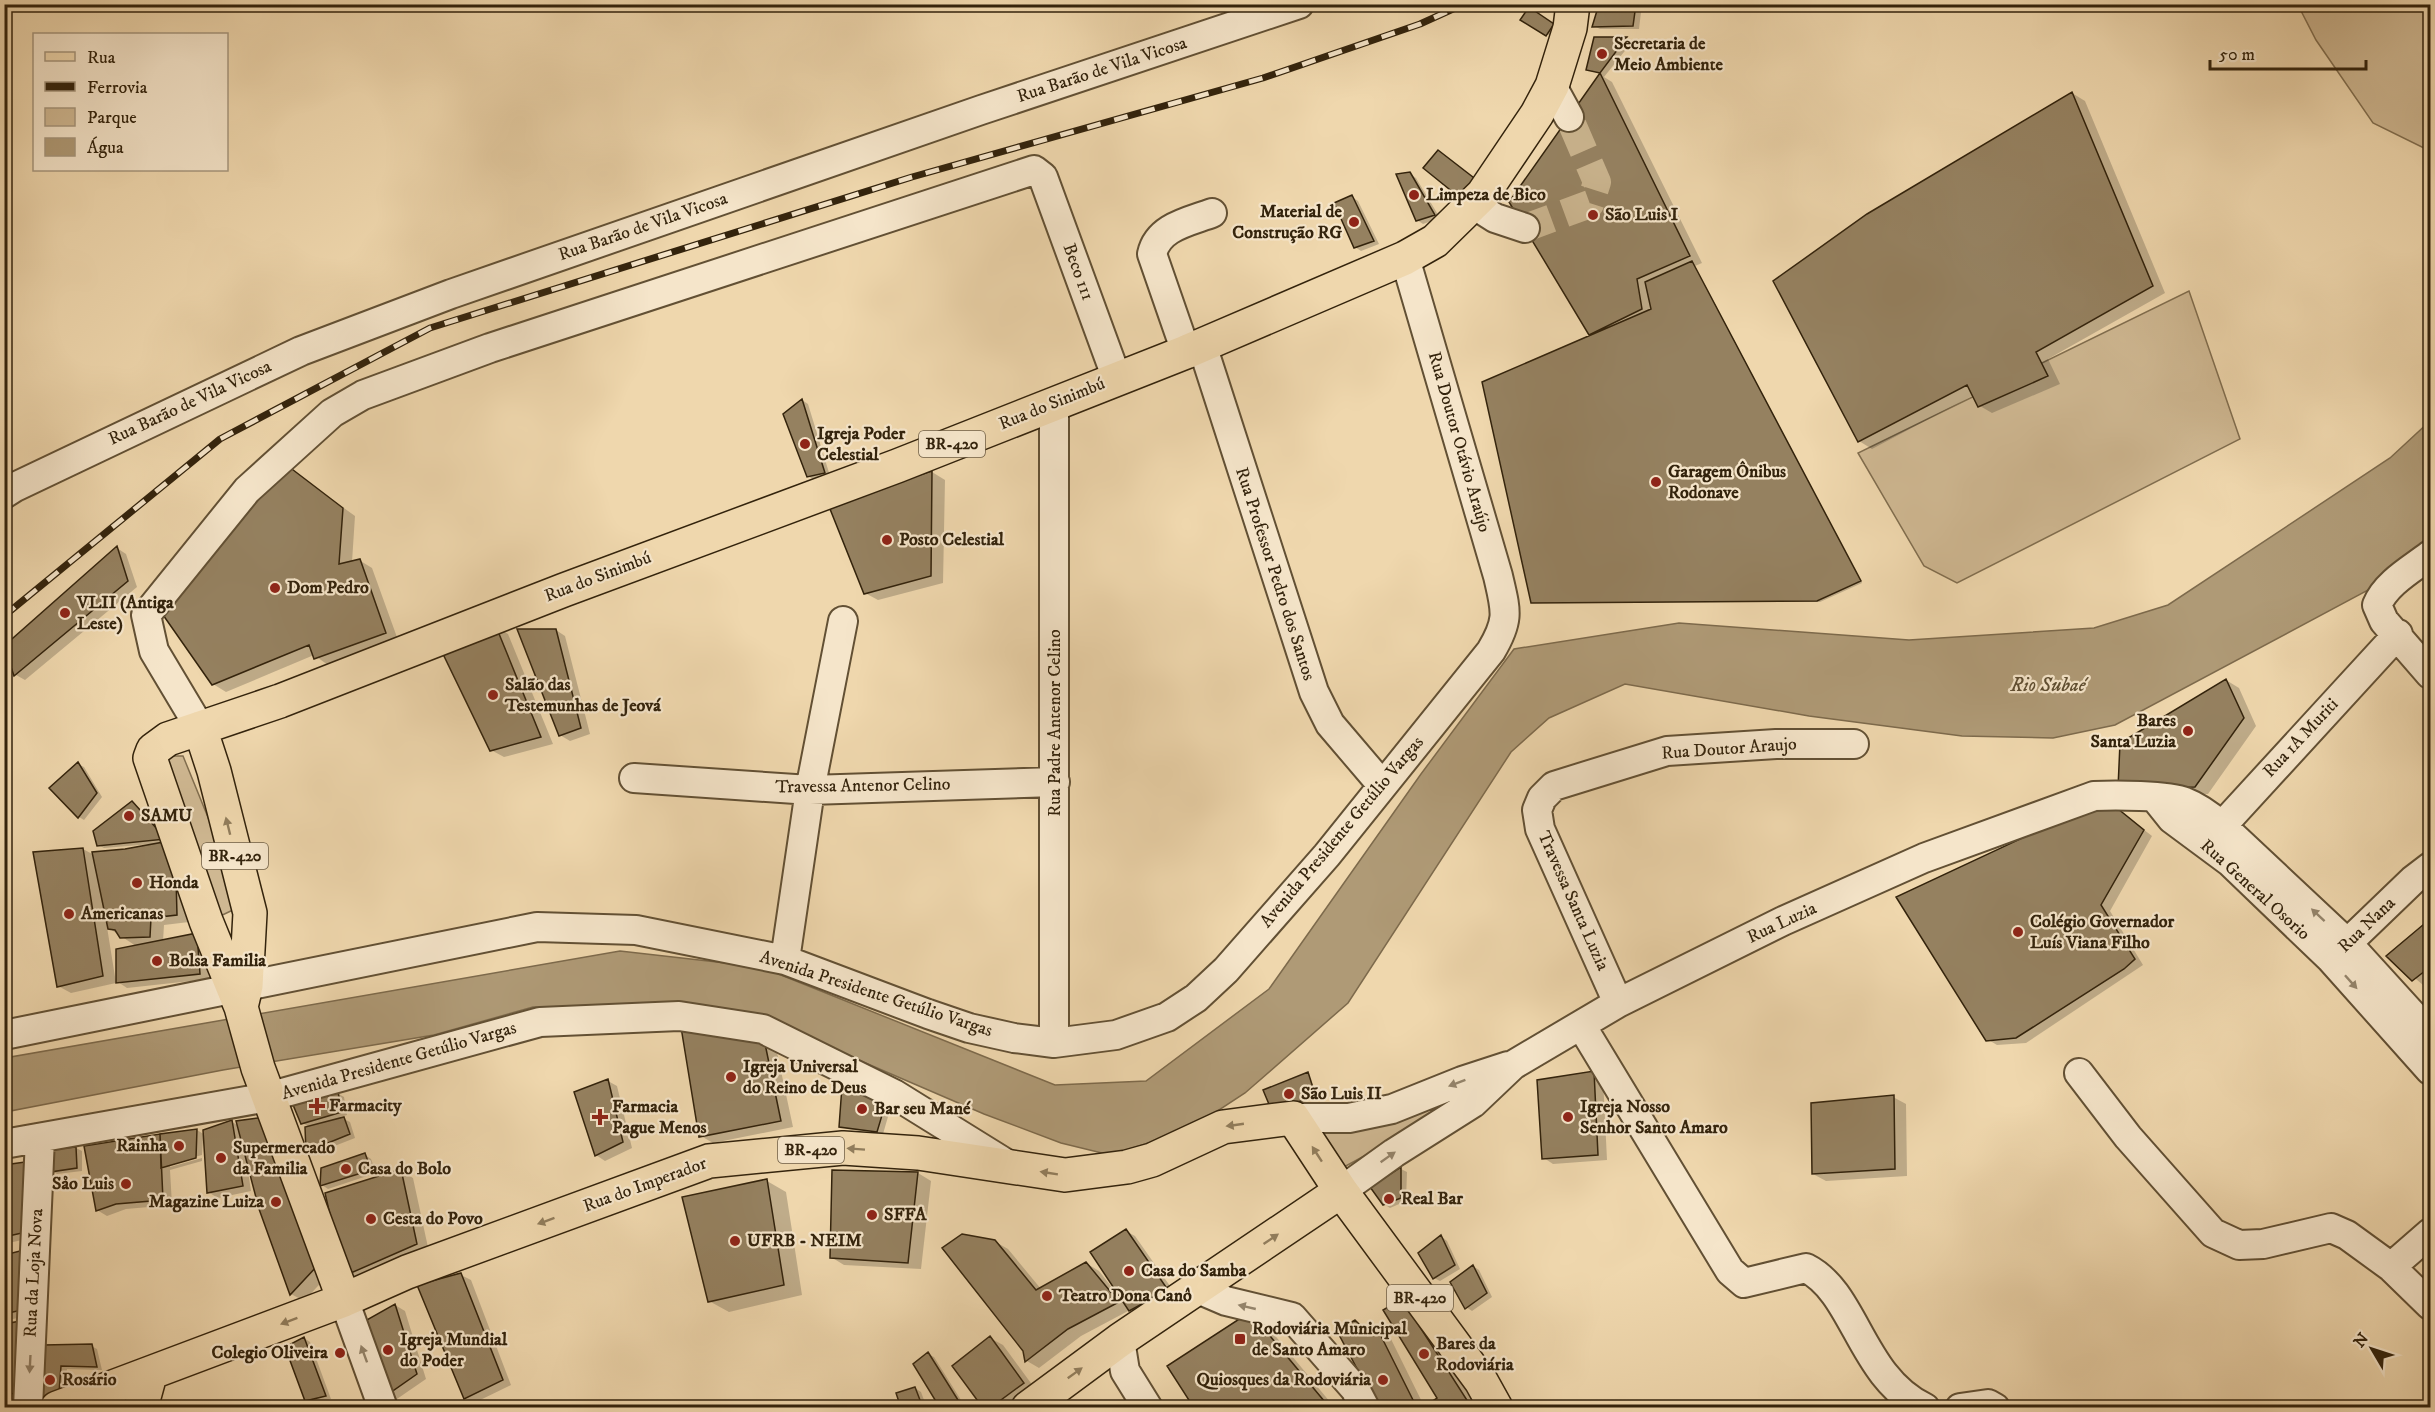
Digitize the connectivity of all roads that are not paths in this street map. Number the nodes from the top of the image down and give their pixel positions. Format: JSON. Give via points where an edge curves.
{"nodes":[{"id":1,"x":1299,"y":4,"type":"edge"},
{"id":2,"x":1573,"y":4,"type":"edge"},
{"id":3,"x":1552,"y":87,"type":"junction"},
{"id":4,"x":1569,"y":117,"type":"tunnel mouth"},
{"id":5,"x":1473,"y":204,"type":"junction"},
{"id":6,"x":1212,"y":213,"type":"dead end"},
{"id":7,"x":1525,"y":228,"type":"tunnel mouth"},
{"id":8,"x":1406,"y":258,"type":"junction"},
{"id":9,"x":1194,"y":348,"type":"junction"},
{"id":10,"x":1117,"y":379,"type":"junction"},
{"id":11,"x":1054,"y":403,"type":"junction"},
{"id":12,"x":8,"y":483,"type":"edge"},
{"id":13,"x":2430,"y":555,"type":"edge"},
{"id":14,"x":843,"y":621,"type":"dead end"},
{"id":15,"x":1505,"y":628,"type":"joint"},
{"id":16,"x":2398,"y":634,"type":"junction"},
{"id":17,"x":2429,"y":669,"type":"edge"},
{"id":18,"x":200,"y":728,"type":"junction"},
{"id":19,"x":1854,"y":744,"type":"dead end"},
{"id":20,"x":634,"y":778,"type":"dead end"},
{"id":21,"x":1055,"y":782,"type":"junction"},
{"id":22,"x":1383,"y":785,"type":"junction"},
{"id":23,"x":810,"y":790,"type":"junction"},
{"id":24,"x":1542,"y":798,"type":"joint"},
{"id":25,"x":2156,"y":799,"type":"joint"},
{"id":26,"x":2214,"y":834,"type":"junction"},
{"id":27,"x":2430,"y":867,"type":"edge"},
{"id":28,"x":250,"y":913,"type":"junction"},
{"id":29,"x":206,"y":921,"type":"junction"},
{"id":30,"x":2339,"y":952,"type":"junction"},
{"id":31,"x":785,"y":960,"type":"junction"},
{"id":32,"x":241,"y":999,"type":"junction"},
{"id":33,"x":1618,"y":1003,"type":"junction"},
{"id":34,"x":1581,"y":1025,"type":"junction"},
{"id":35,"x":2430,"y":1034,"type":"edge"},
{"id":36,"x":4,"y":1035,"type":"edge"},
{"id":37,"x":1054,"y":1043,"type":"junction"},
{"id":38,"x":1513,"y":1065,"type":"junction"},
{"id":39,"x":2430,"y":1070,"type":"edge"},
{"id":40,"x":2079,"y":1073,"type":"dead end"},
{"id":41,"x":263,"y":1083,"type":"junction"},
{"id":42,"x":1293,"y":1118,"type":"junction"},
{"id":43,"x":40,"y":1138,"type":"junction"},
{"id":44,"x":4,"y":1144,"type":"edge"},
{"id":45,"x":1013,"y":1167,"type":"junction"},
{"id":46,"x":1341,"y":1191,"type":"junction"},
{"id":47,"x":2430,"y":1233,"type":"edge"},
{"id":48,"x":2391,"y":1267,"type":"junction"},
{"id":49,"x":1198,"y":1289,"type":"junction"},
{"id":50,"x":344,"y":1300,"type":"junction"},
{"id":51,"x":2430,"y":1305,"type":"edge"},
{"id":52,"x":1120,"y":1340,"type":"junction"},
{"id":53,"x":150,"y":1375,"type":"junction"},
{"id":54,"x":28,"y":1407,"type":"edge"},
{"id":55,"x":57,"y":1407,"type":"edge"},
{"id":56,"x":141,"y":1407,"type":"edge"},
{"id":57,"x":383,"y":1407,"type":"edge"},
{"id":58,"x":1028,"y":1407,"type":"edge"},
{"id":59,"x":1148,"y":1407,"type":"edge"},
{"id":60,"x":1365,"y":1407,"type":"edge"},
{"id":61,"x":1496,"y":1407,"type":"edge"},
{"id":62,"x":1925,"y":1407,"type":"edge"},
{"id":63,"x":1960,"y":1407,"type":"edge"},
{"id":64,"x":1995,"y":1407,"type":"edge"}],
"edges":[{"from":1,"to":12,"type":"street","name":"Rua Barão de Vila Vicosa","via":[[440,298],[301,351]]},
{"from":2,"to":3,"type":"main road","name":"Rua do Sinimbú","number":"BR-420"},
{"from":3,"to":4,"type":"street"},
{"from":3,"to":5,"type":"main road","name":"Rua do Sinimbú","number":"BR-420"},
{"from":5,"to":7,"type":"street","via":[[1495,218]]},
{"from":5,"to":8,"type":"main road","name":"Rua do Sinimbú","number":"BR-420","via":[[1435,241]]},
{"from":6,"to":9,"type":"street","name":"Rua Professor Pedro dos Santos","via":[[1165,231],[1155,241],[1152,254]]},
{"from":8,"to":9,"type":"main road","name":"Rua do Sinimbú","number":"BR-420"},
{"from":8,"to":15,"type":"street","name":"Rua Doutor Otávio Araújo","via":[[1498,576],[1505,604]]},
{"from":9,"to":10,"type":"main road","name":"Rua do Sinimbú","number":"BR-420"},
{"from":9,"to":22,"type":"street","name":"Rua Professor Pedro dos Santos","via":[[1314,692],[1330,724]]},
{"from":10,"to":11,"type":"main road","name":"Rua do Sinimbú","number":"BR-420"},
{"from":10,"to":18,"type":"street","name":"Beco 111","via":[[1043,177],[1034,170],[490,348],[363,395],[332,412],[247,490],[146,615],[154,651]]},
{"from":11,"to":18,"type":"main road","name":"Rua do Sinimbú","number":"BR-420","via":[[280,701]]},
{"from":11,"to":21,"type":"street","name":"Rua Padre Antenor Celino"},
{"from":13,"to":16,"type":"street","via":[[2396,581],[2377,605],[2384,621]]},
{"from":14,"to":23,"type":"street"},
{"from":15,"to":22,"type":"street","name":"Avenida Presidente Getúlio Vargas","via":[[1491,651]]},
{"from":16,"to":17,"type":"street"},
{"from":16,"to":26,"type":"street","name":"Rua 1A Muriti"},
{"from":28,"to":18,"type":"main road","number":"BR-420","one_way":true},
{"from":18,"to":29,"type":"main road","number":"BR-420","via":[[159,744],[150,759]]},
{"from":19,"to":24,"type":"street","name":"Rua Doutor Araujo","via":[[1667,751],[1554,786]]},
{"from":20,"to":23,"type":"street","name":"Travessa Antenor Celino"},
{"from":21,"to":23,"type":"street","name":"Travessa Antenor Celino"},
{"from":21,"to":37,"type":"street","name":"Rua Padre Antenor Celino"},
{"from":22,"to":37,"type":"street","name":"Avenida Presidente Getúlio Vargas","via":[[1327,855],[1226,970],[1196,998],[1142,1028]]},
{"from":23,"to":31,"type":"street"},
{"from":24,"to":33,"type":"street","name":"Travessa Santa Luzia","via":[[1537,810],[1540,829]]},
{"from":25,"to":26,"type":"street","name":"Rua General Osorio","via":[[2172,819]]},
{"from":25,"to":33,"type":"street","name":"Rua Luzia","via":[[2094,796],[1923,858]]},
{"from":26,"to":30,"type":"street","name":"Rua General Osorio","via":[[2230,862]]},
{"from":27,"to":30,"type":"street","name":"Rua Nana"},
{"from":28,"to":29,"type":"main road","via":[[228,927],[215,927]]},
{"from":28,"to":32,"type":"main road","number":"BR-420"},
{"from":29,"to":32,"type":"main road","number":"BR-420"},
{"from":30,"to":35,"type":"street","name":"Rua General Osorio"},
{"from":30,"to":39,"type":"street","name":"Rua General Osorio","one_way":true},
{"from":31,"to":32,"type":"street","name":"Avenida Presidente Getúlio Vargas","via":[[636,930],[537,927]]},
{"from":31,"to":37,"type":"street","name":"Avenida Presidente Getúlio Vargas","via":[[969,1028]]},
{"from":32,"to":36,"type":"street","name":"Avenida Presidente Getúlio Vargas"},
{"from":32,"to":41,"type":"main road","number":"BR-420"},
{"from":33,"to":34,"type":"street","name":"Rua Luzia"},
{"from":34,"to":38,"type":"street","name":"Rua Luzia"},
{"from":34,"to":62,"type":"street","via":[[1730,1271],[1744,1283],[1806,1268],[1818,1274],[1885,1377],[1906,1397]]},
{"from":38,"to":42,"type":"street","name":"Rua Luzia","one_way":true,"via":[[1392,1109],[1349,1118]]},
{"from":46,"to":38,"type":"street","name":"Rua Luzia","one_way":true,"via":[[1394,1152],[1473,1103]]},
{"from":40,"to":48,"type":"street","via":[[2128,1137],[2213,1233],[2240,1245],[2263,1244],[2331,1228]]},
{"from":41,"to":43,"type":"street","name":"Avenida Presidente Getúlio Vargas"},
{"from":41,"to":45,"type":"street","name":"Avenida Presidente Getúlio Vargas","via":[[540,1022],[679,1016],[763,1029],[894,1094]]},
{"from":41,"to":50,"type":"main road","number":"BR-420"},
{"from":42,"to":45,"type":"main road","name":"Rua do Imperador","number":"BR-420","one_way":true,"via":[[1222,1127],[1152,1160],[1127,1167],[1065,1175]]},
{"from":46,"to":42,"type":"main road","number":"BR-420","one_way":true},
{"from":43,"to":44,"type":"street","name":"Avenida Presidente Getúlio Vargas"},
{"from":43,"to":54,"type":"street","name":"Rua da Loja Nova","one_way":true},
{"from":45,"to":50,"type":"main road","name":"Rua do Imperador","number":"BR-420","one_way":true,"via":[[918,1153],[843,1148],[709,1161],[407,1272]]},
{"from":49,"to":46,"type":"main road","one_way":true},
{"from":46,"to":61,"type":"main road","number":"BR-420"},
{"from":47,"to":48,"type":"street"},
{"from":48,"to":51,"type":"street"},
{"from":49,"to":52,"type":"main road"},
{"from":60,"to":49,"type":"street","one_way":true,"via":[[1355,1389],[1292,1317],[1226,1302]]},
{"from":50,"to":53,"type":"main road","name":"Rua do Imperador","number":"BR-420","one_way":true},
{"from":57,"to":50,"type":"street","one_way":true},
{"from":58,"to":52,"type":"main road","one_way":true},
{"from":52,"to":59,"type":"street","via":[[1125,1371]]},
{"from":53,"to":55,"type":"main road","name":"Rua do Imperador"},
{"from":53,"to":56,"type":"main road"},
{"from":63,"to":64,"type":"street"}]}
